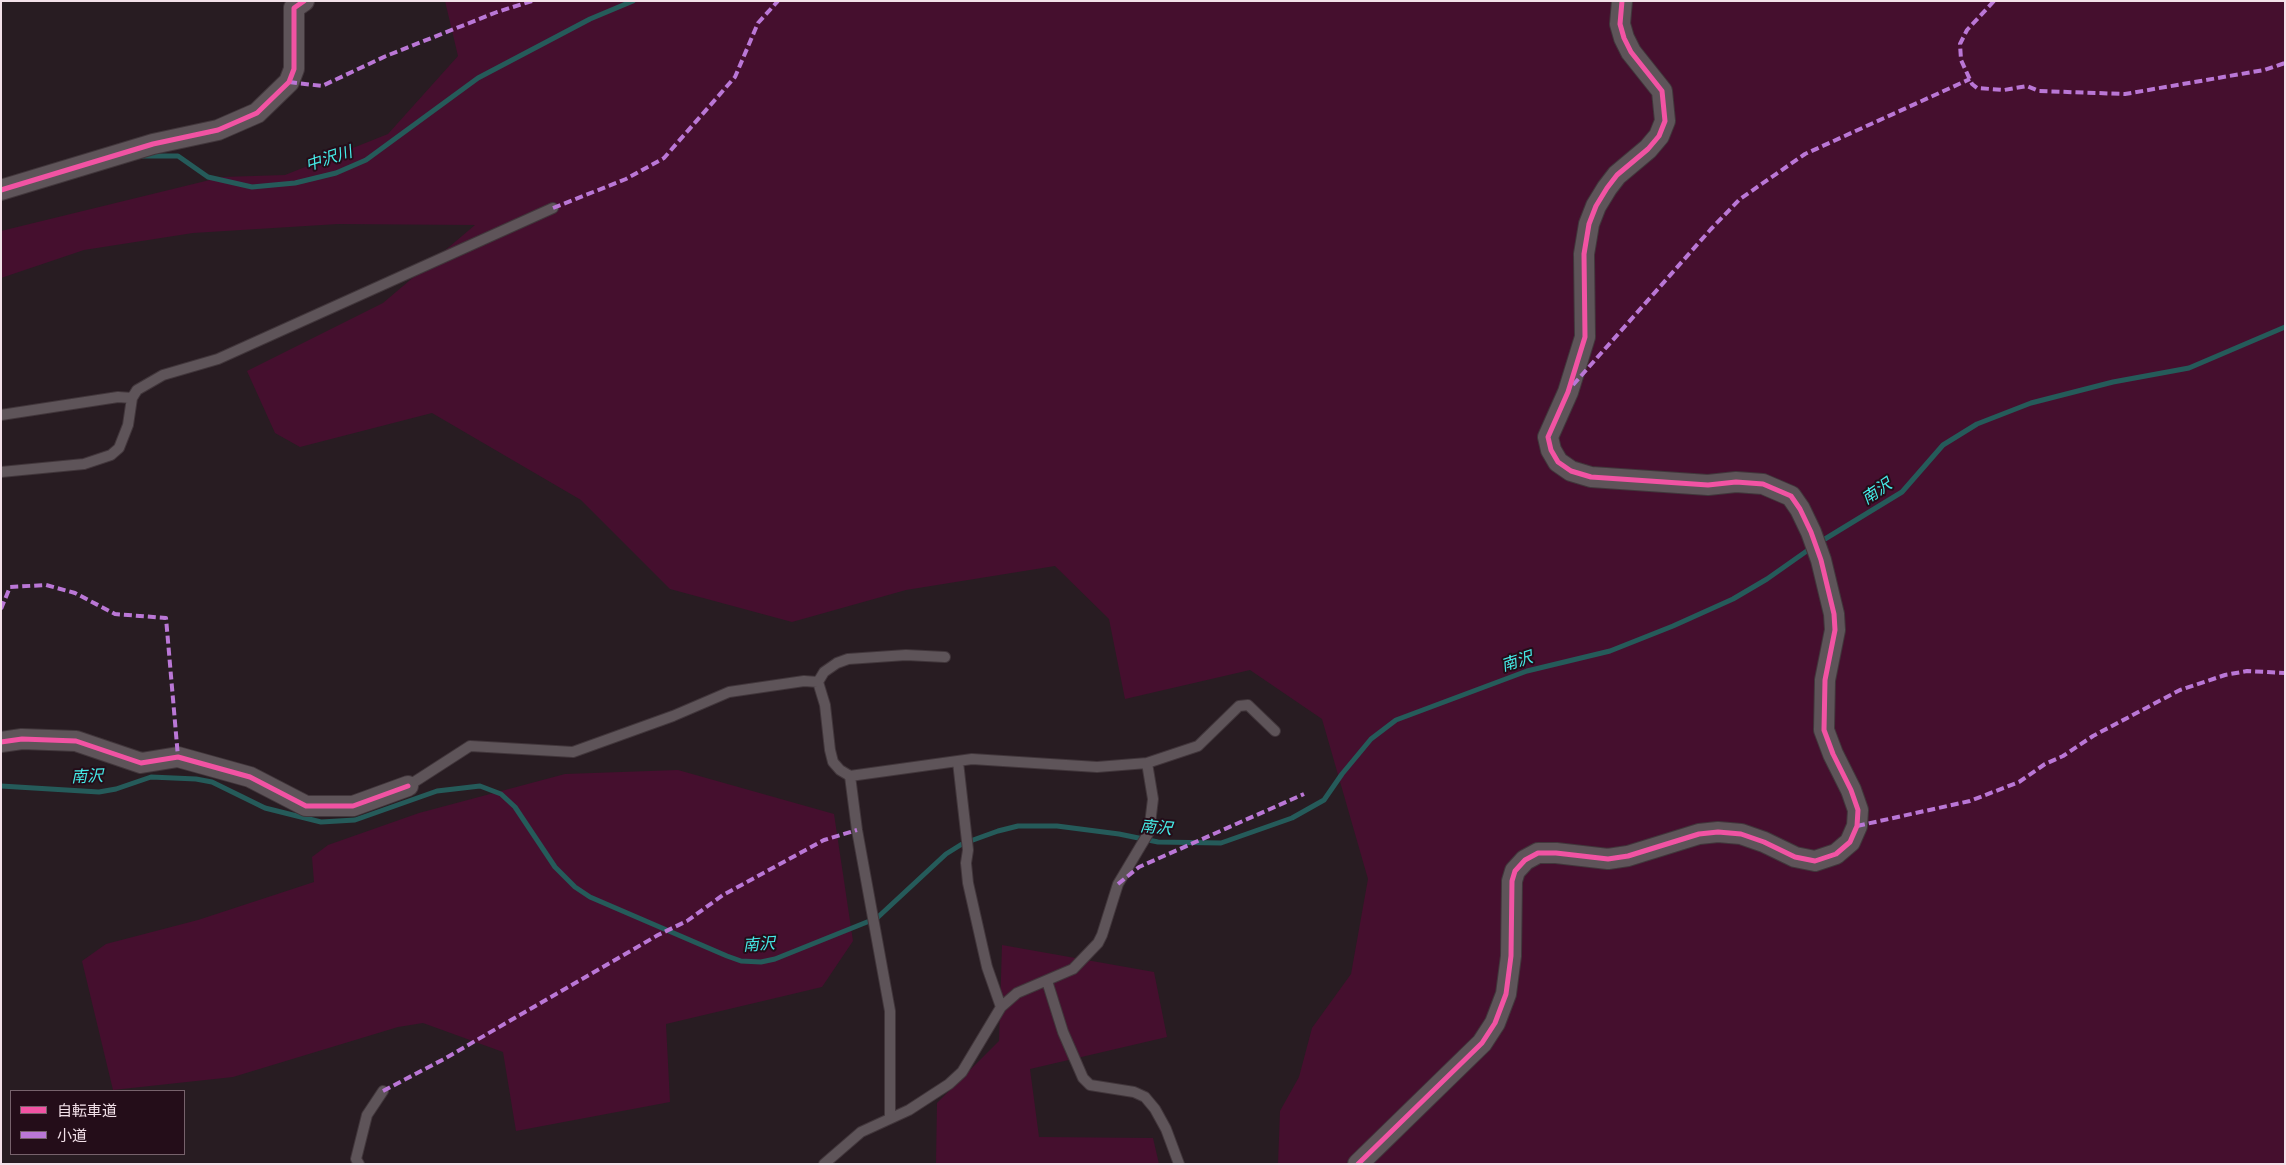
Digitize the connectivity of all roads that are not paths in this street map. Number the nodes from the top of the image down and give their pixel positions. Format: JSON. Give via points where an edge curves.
{"nodes":[{"id":1,"x":304,"y":1,"type":"edge"},
{"id":2,"x":1622,"y":1,"type":"edge"},
{"id":3,"x":1,"y":190,"type":"edge"},
{"id":4,"x":553,"y":208,"type":"dead end"},
{"id":5,"x":132,"y":398,"type":"junction"},
{"id":6,"x":1,"y":415,"type":"edge"},
{"id":7,"x":1,"y":472,"type":"edge"},
{"id":8,"x":945,"y":657,"type":"dead end"},
{"id":9,"x":818,"y":682,"type":"junction"},
{"id":10,"x":1275,"y":731,"type":"dead end"},
{"id":11,"x":1,"y":742,"type":"edge"},
{"id":12,"x":958,"y":762,"type":"junction"},
{"id":13,"x":1147,"y":763,"type":"junction"},
{"id":14,"x":850,"y":776,"type":"junction"},
{"id":15,"x":408,"y":786,"type":"joint"},
{"id":16,"x":1046,"y":981,"type":"junction"},
{"id":17,"x":1001,"y":1007,"type":"junction"},
{"id":18,"x":383,"y":1091,"type":"dead end"},
{"id":19,"x":890,"y":1118,"type":"junction"},
{"id":20,"x":359,"y":1164,"type":"edge"},
{"id":21,"x":824,"y":1164,"type":"edge"},
{"id":22,"x":1179,"y":1164,"type":"edge"},
{"id":23,"x":1358,"y":1164,"type":"edge"}],
"edges":[{"from":1,"to":3,"type":"street","via":[[294,8],[294,69],[288,82],[257,113],[218,130],[153,144]]},
{"from":2,"to":23,"type":"street","via":[[1620,24],[1624,38],[1662,91],[1664,121],[1659,136],[1648,149],[1617,175],[1607,188],[1589,224],[1584,254],[1585,337],[1568,392],[1548,437],[1551,450],[1558,462],[1591,478],[1763,484],[1791,496],[1811,532],[1834,614],[1835,630],[1825,680],[1824,730],[1832,754],[1852,790],[1858,810],[1857,826],[1850,842],[1836,854],[1815,861],[1795,857],[1742,834],[1718,832],[1699,834],[1608,859],[1538,853],[1525,860],[1512,881],[1511,956],[1506,994],[1495,1023],[1482,1043]]},
{"from":4,"to":5,"type":"lane","via":[[218,359],[163,375],[137,390]]},
{"from":5,"to":6,"type":"lane","via":[[118,397]]},
{"from":5,"to":7,"type":"lane","via":[[128,425],[119,448],[111,454],[84,464]]},
{"from":8,"to":9,"type":"lane","via":[[906,655],[848,659],[830,667]]},
{"from":9,"to":14,"type":"lane","via":[[825,705],[833,762]]},
{"from":9,"to":15,"type":"lane","via":[[804,681],[729,692],[573,752],[470,746]]},
{"from":10,"to":13,"type":"lane","via":[[1248,704],[1239,706],[1198,746]]},
{"from":11,"to":15,"type":"street","via":[[22,739],[76,742],[141,762],[178,757],[250,777],[306,806],[353,806]]},
{"from":12,"to":13,"type":"lane","via":[[972,759],[1097,767]]},
{"from":12,"to":14,"type":"lane"},
{"from":12,"to":17,"type":"lane","via":[[968,850],[968,883],[987,967]]},
{"from":13,"to":16,"type":"lane","via":[[1153,799],[1149,832],[1118,884],[1102,935],[1073,969]]},
{"from":14,"to":19,"type":"lane","via":[[890,1011]]},
{"from":16,"to":17,"type":"lane","via":[[1017,993]]},
{"from":16,"to":22,"type":"lane","via":[[1083,1078],[1090,1085],[1134,1092],[1145,1097],[1166,1129]]},
{"from":17,"to":19,"type":"lane","via":[[962,1072],[909,1110]]},
{"from":18,"to":20,"type":"lane","via":[[367,1115],[356,1159]]},
{"from":19,"to":21,"type":"lane","via":[[861,1132]]}]}
